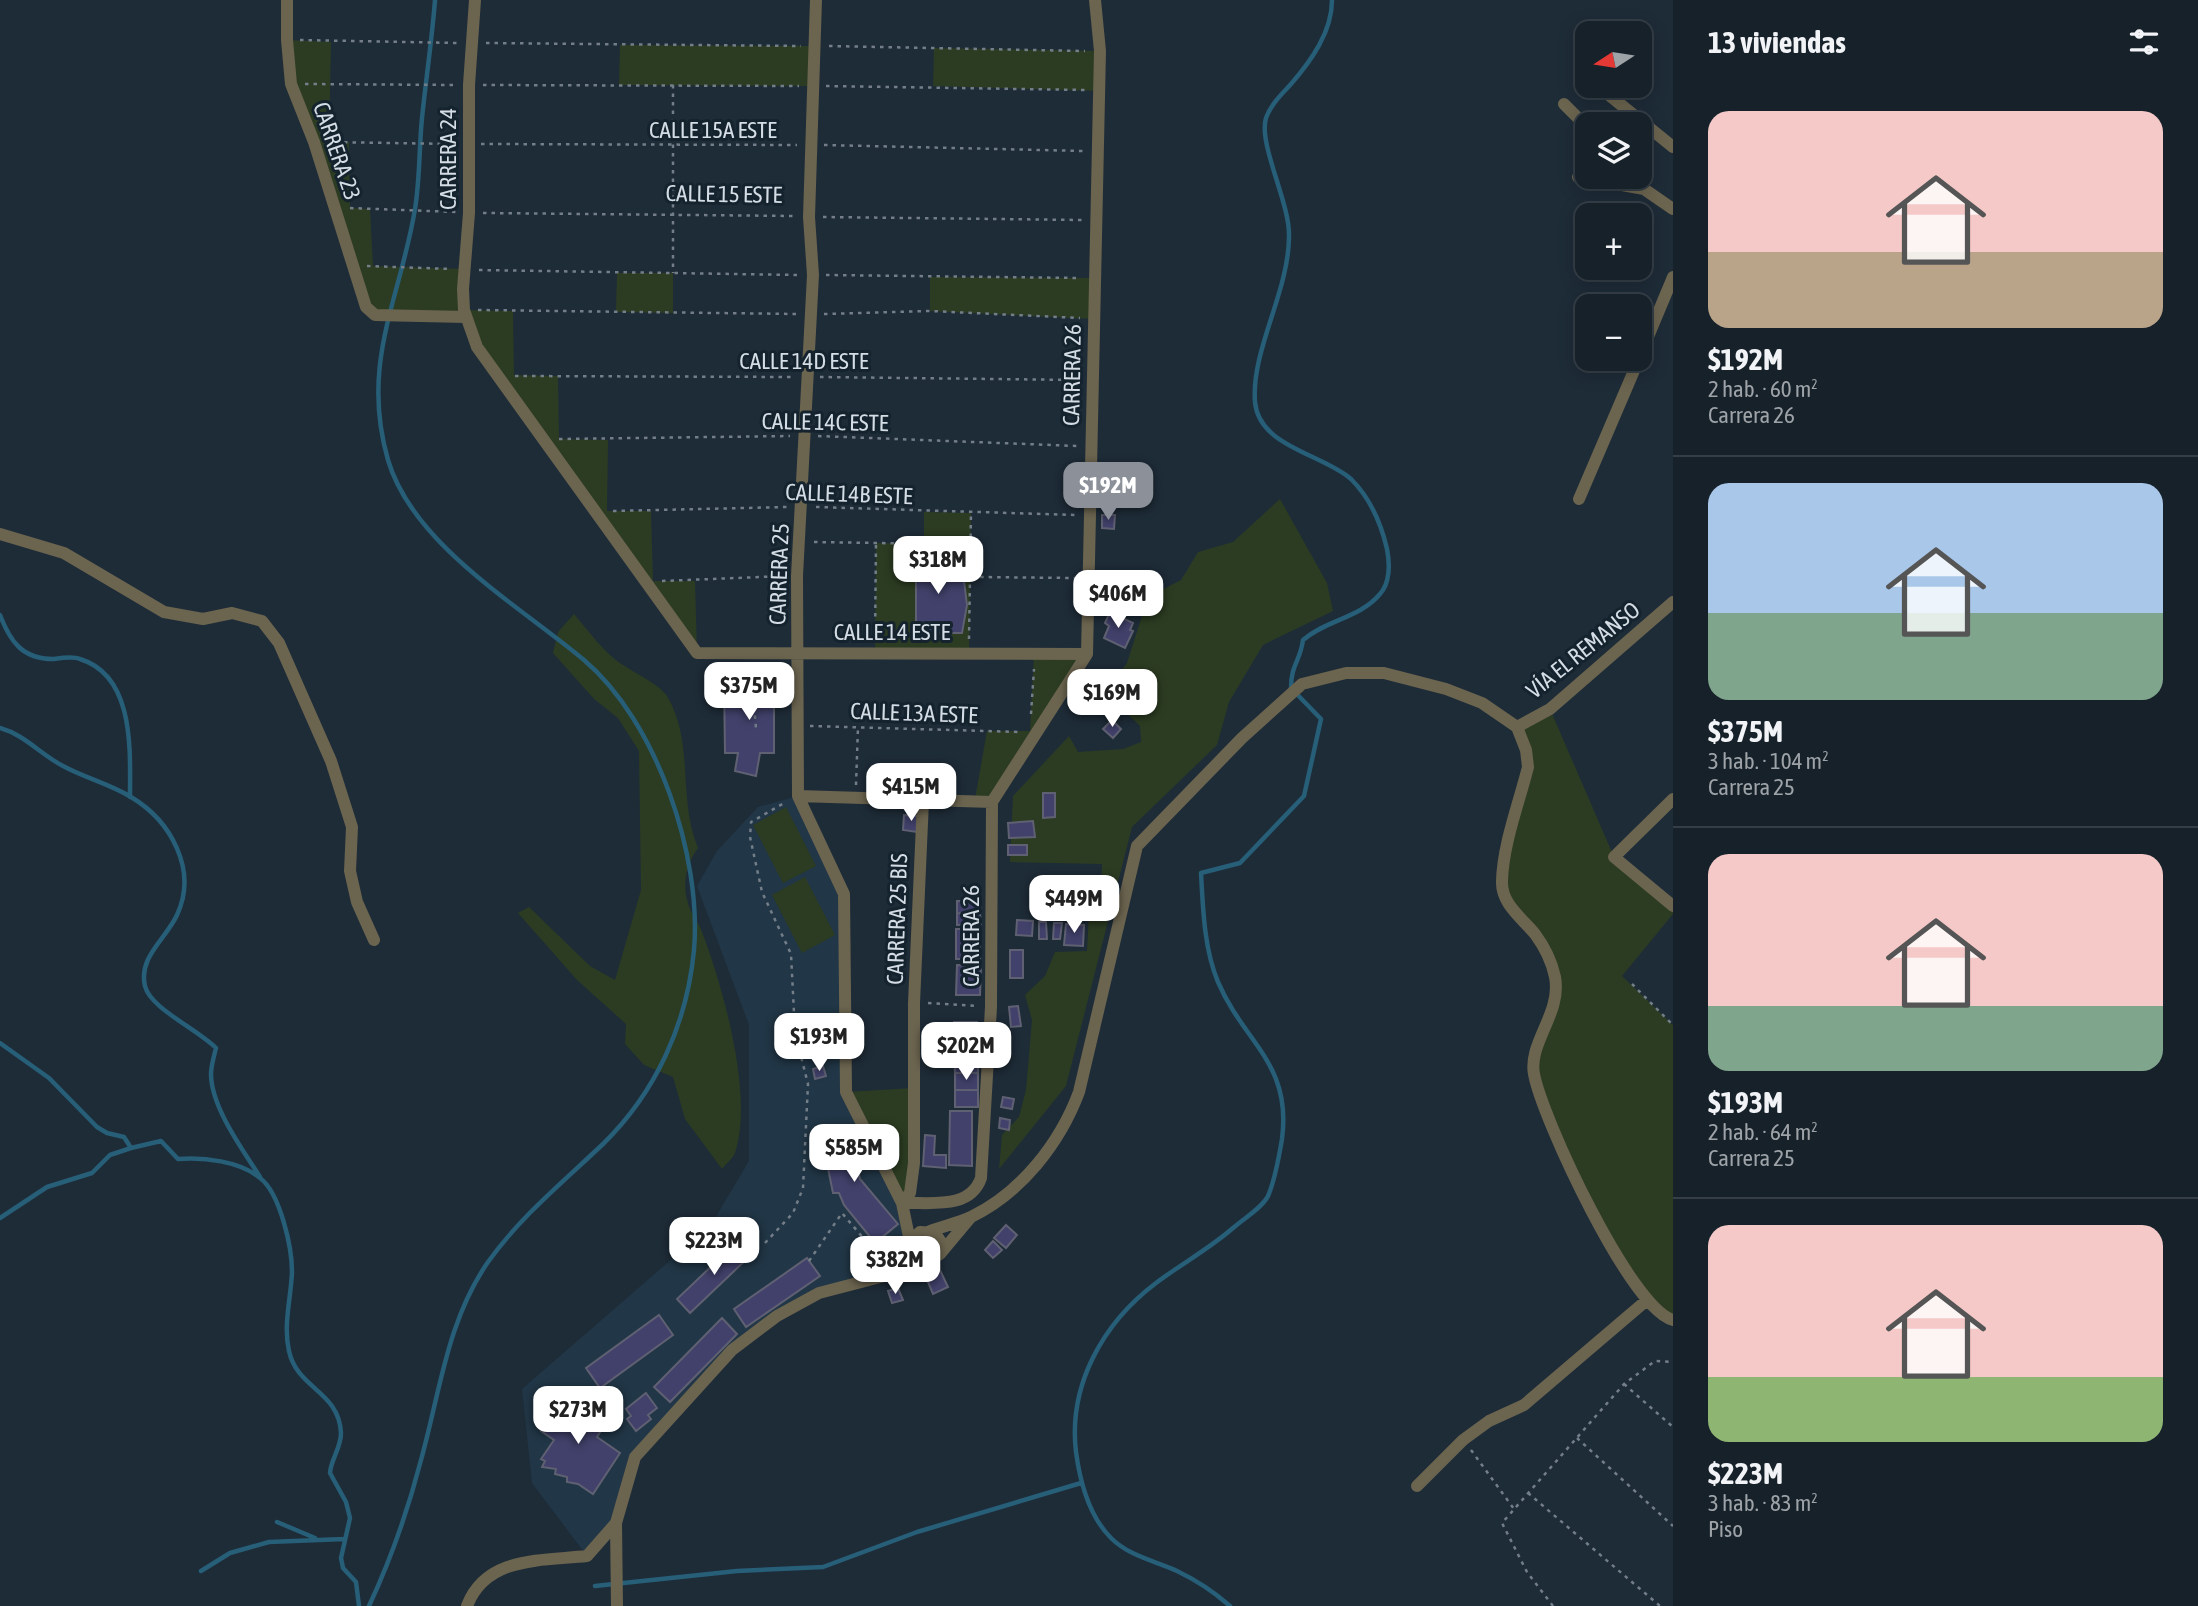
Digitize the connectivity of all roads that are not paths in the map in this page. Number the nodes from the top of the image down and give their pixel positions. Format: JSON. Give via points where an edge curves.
{"nodes":[{"id":1,"x":288,"y":0,"type":"edge"},
{"id":2,"x":475,"y":0,"type":"edge"},
{"id":3,"x":816,"y":0,"type":"edge"},
{"id":4,"x":1096,"y":0,"type":"edge"},
{"id":5,"x":1613,"y":98,"type":"edge"},
{"id":6,"x":1564,"y":104,"type":"dead end"},
{"id":7,"x":1575,"y":115,"type":"edge"},
{"id":8,"x":1673,"y":147,"type":"edge"},
{"id":9,"x":1644,"y":189,"type":"edge"},
{"id":10,"x":1673,"y":209,"type":"edge"},
{"id":11,"x":1673,"y":277,"type":"edge"},
{"id":12,"x":465,"y":314,"type":"junction"},
{"id":13,"x":1652,"y":326,"type":"edge"},
{"id":14,"x":1633,"y":371,"type":"edge"},
{"id":15,"x":1579,"y":499,"type":"dead end"},
{"id":16,"x":0,"y":534,"type":"edge"},
{"id":17,"x":1673,"y":602,"type":"edge"},
{"id":18,"x":798,"y":653,"type":"junction"},
{"id":19,"x":1087,"y":654,"type":"junction"},
{"id":20,"x":1517,"y":727,"type":"junction"},
{"id":21,"x":798,"y":796,"type":"junction"},
{"id":22,"x":1673,"y":799,"type":"edge"},
{"id":23,"x":923,"y":801,"type":"junction"},
{"id":24,"x":992,"y":802,"type":"junction"},
{"id":25,"x":1673,"y":906,"type":"edge"},
{"id":26,"x":374,"y":940,"type":"dead end"},
{"id":27,"x":903,"y":1207,"type":"junction"},
{"id":28,"x":972,"y":1217,"type":"junction"},
{"id":29,"x":927,"y":1231,"type":"junction"},
{"id":30,"x":911,"y":1240,"type":"junction"},
{"id":31,"x":940,"y":1254,"type":"junction"},
{"id":32,"x":928,"y":1262,"type":"junction"},
{"id":33,"x":897,"y":1272,"type":"junction"},
{"id":34,"x":1647,"y":1300,"type":"junction"},
{"id":35,"x":1673,"y":1320,"type":"edge"},
{"id":36,"x":1417,"y":1486,"type":"dead end"},
{"id":37,"x":616,"y":1523,"type":"junction"},
{"id":38,"x":467,"y":1606,"type":"edge"},
{"id":39,"x":617,"y":1606,"type":"edge"}],
"edges":[{"from":1,"to":12,"type":"street","name":"CARRERA 23","via":[[291,84],[370,311],[375,315]]},
{"from":2,"to":12,"type":"street","name":"CARRERA 24"},
{"from":3,"to":18,"type":"street","name":"CARRERA 25","via":[[809,216],[813,275],[797,576]]},
{"from":4,"to":19,"type":"street","name":"CARRERA 26","via":[[1100,51]]},
{"from":5,"to":8,"type":"street"},
{"from":6,"to":7,"type":"street"},
{"from":9,"to":10,"type":"street"},
{"from":11,"to":13,"type":"street"},
{"from":12,"to":18,"type":"street","name":"CALLE 14 ESTE","via":[[477,346],[697,653]]},
{"from":14,"to":15,"type":"street"},
{"from":16,"to":26,"type":"street","via":[[64,553],[164,612],[202,619],[232,613],[262,621],[279,643],[331,761],[352,827],[351,871],[357,902]]},
{"from":17,"to":20,"type":"street","name":"VÍA EL REMANSO","via":[[1550,709]]},
{"from":18,"to":19,"type":"street","name":"CALLE 14 ESTE"},
{"from":18,"to":21,"type":"street","name":"CARRERA 25"},
{"from":19,"to":24,"type":"street"},
{"from":20,"to":28,"type":"street","via":[[1482,703],[1384,673],[1346,673],[1302,684],[1137,846],[1069,1119],[1011,1191]]},
{"from":20,"to":34,"type":"street","via":[[1528,767],[1501,884],[1512,908],[1547,955],[1558,997],[1533,1071],[1546,1113],[1592,1214]]},
{"from":21,"to":23,"type":"street"},
{"from":21,"to":27,"type":"street","name":"CARRERA 25","via":[[844,894],[846,1092]]},
{"from":22,"to":25,"type":"street","via":[[1614,857]]},
{"from":23,"to":24,"type":"street"},
{"from":23,"to":27,"type":"street","name":"CARRERA 25 BIS","via":[[914,1003],[914,1163]]},
{"from":24,"to":27,"type":"street","name":"CARRERA 26","via":[[991,1007],[981,1178],[971,1196]]},
{"from":27,"to":29,"type":"street","name":"CARRERA 25"},
{"from":27,"to":30,"type":"street","name":"CARRERA 25"},
{"from":28,"to":29,"type":"street"},
{"from":28,"to":31,"type":"street"},
{"from":29,"to":30,"type":"street"},
{"from":29,"to":31,"type":"street","via":[[941,1242]]},
{"from":30,"to":32,"type":"street","via":[[913,1256]]},
{"from":30,"to":33,"type":"street"},
{"from":31,"to":32,"type":"street"},
{"from":32,"to":33,"type":"street"},
{"from":33,"to":37,"type":"street","via":[[819,1293],[777,1316],[732,1350],[635,1457]]},
{"from":34,"to":35,"type":"street"},
{"from":34,"to":36,"type":"street","via":[[1524,1405],[1489,1421],[1463,1440]]},
{"from":37,"to":38,"type":"street","via":[[587,1556],[521,1563],[487,1574]]},
{"from":37,"to":39,"type":"street"}]}
